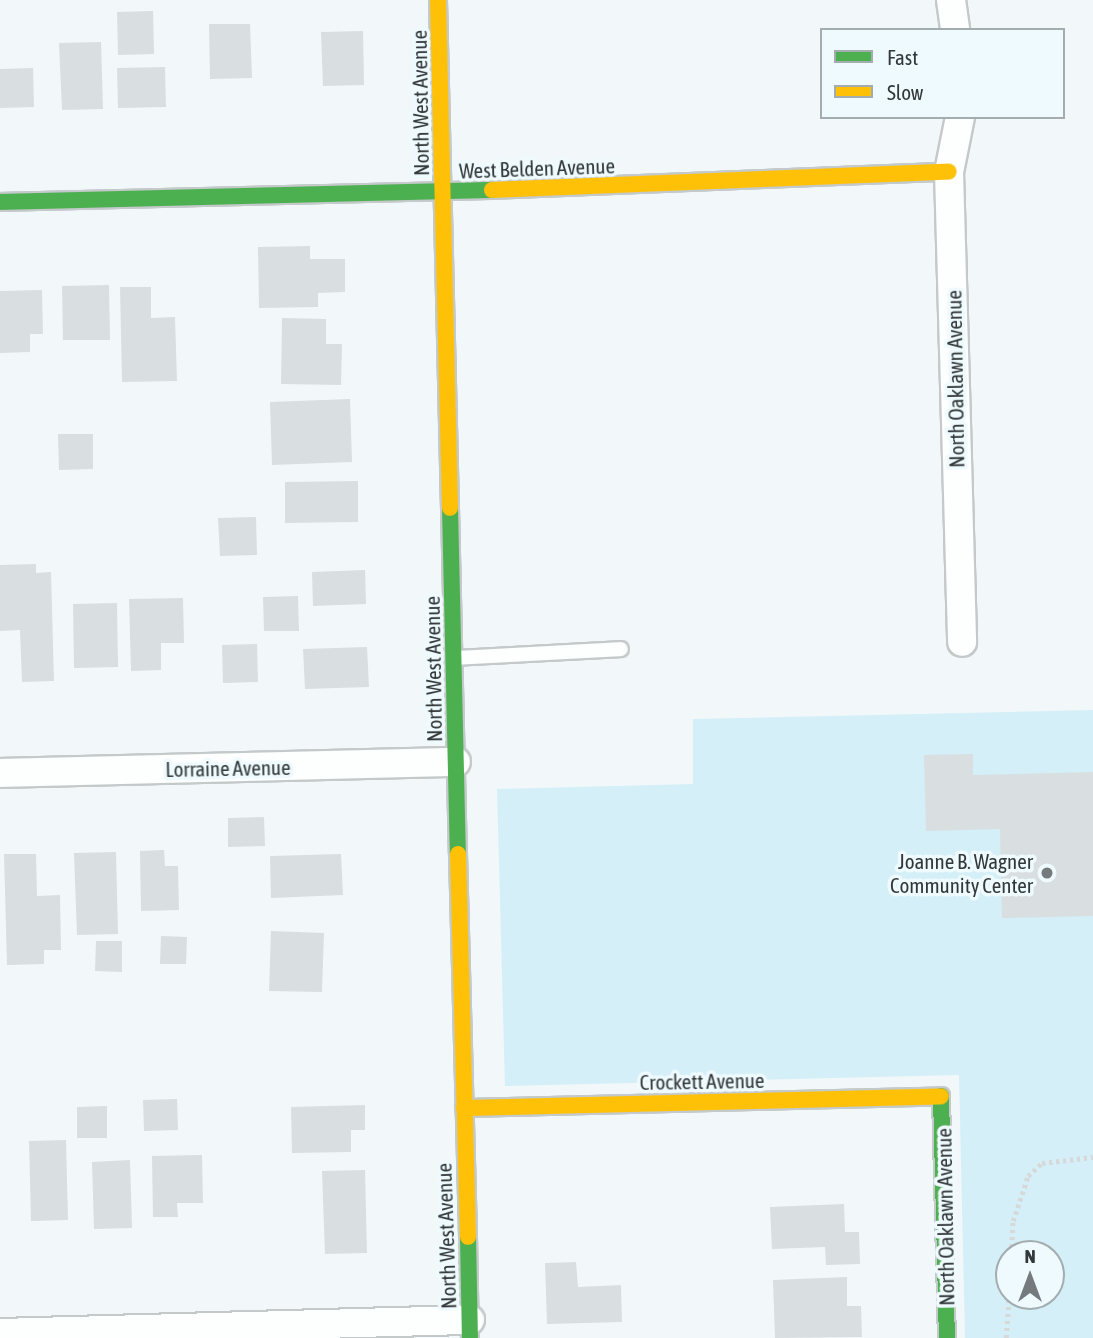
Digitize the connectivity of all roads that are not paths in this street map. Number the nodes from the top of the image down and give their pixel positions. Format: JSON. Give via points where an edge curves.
{"nodes":[{"id":1,"x":438,"y":0,"type":"edge"},
{"id":2,"x":951,"y":0,"type":"edge"},
{"id":3,"x":955,"y":28,"type":"edge"},
{"id":4,"x":960,"y":119,"type":"edge"},
{"id":5,"x":949,"y":172,"type":"junction"},
{"id":6,"x":443,"y":192,"type":"junction"},
{"id":7,"x":0,"y":202,"type":"edge"},
{"id":8,"x":962,"y":642,"type":"dead end"},
{"id":9,"x":621,"y":649,"type":"dead end"},
{"id":10,"x":454,"y":658,"type":"junction"},
{"id":11,"x":456,"y":762,"type":"junction"},
{"id":12,"x":0,"y":773,"type":"edge"},
{"id":13,"x":942,"y":1096,"type":"joint"},
{"id":14,"x":464,"y":1108,"type":"junction"},
{"id":15,"x":470,"y":1329,"type":"edge"},
{"id":16,"x":0,"y":1333,"type":"edge"},
{"id":17,"x":214,"y":1333,"type":"edge"},
{"id":18,"x":947,"y":1338,"type":"edge"}],
"edges":[{"from":1,"to":6,"type":"street","name":"North West Avenue"},
{"from":2,"to":3,"type":"street"},
{"from":4,"to":5,"type":"street","name":"North Oaklawn Avenue"},
{"from":5,"to":6,"type":"street","name":"West Belden Avenue"},
{"from":5,"to":8,"type":"street","name":"North Oaklawn Avenue"},
{"from":6,"to":7,"type":"street","name":"West Belden Avenue"},
{"from":6,"to":10,"type":"street","name":"North West Avenue"},
{"from":9,"to":10,"type":"lane"},
{"from":10,"to":11,"type":"street","name":"North West Avenue"},
{"from":11,"to":12,"type":"street","name":"Lorraine Avenue"},
{"from":11,"to":14,"type":"street","name":"North West Avenue"},
{"from":13,"to":14,"type":"street","name":"Crockett Avenue"},
{"from":13,"to":18,"type":"street","name":"North Oaklawn Avenue"},
{"from":14,"to":15,"type":"street","name":"North West Avenue"},
{"from":15,"to":17,"type":"street"},
{"from":16,"to":17,"type":"street"}]}
